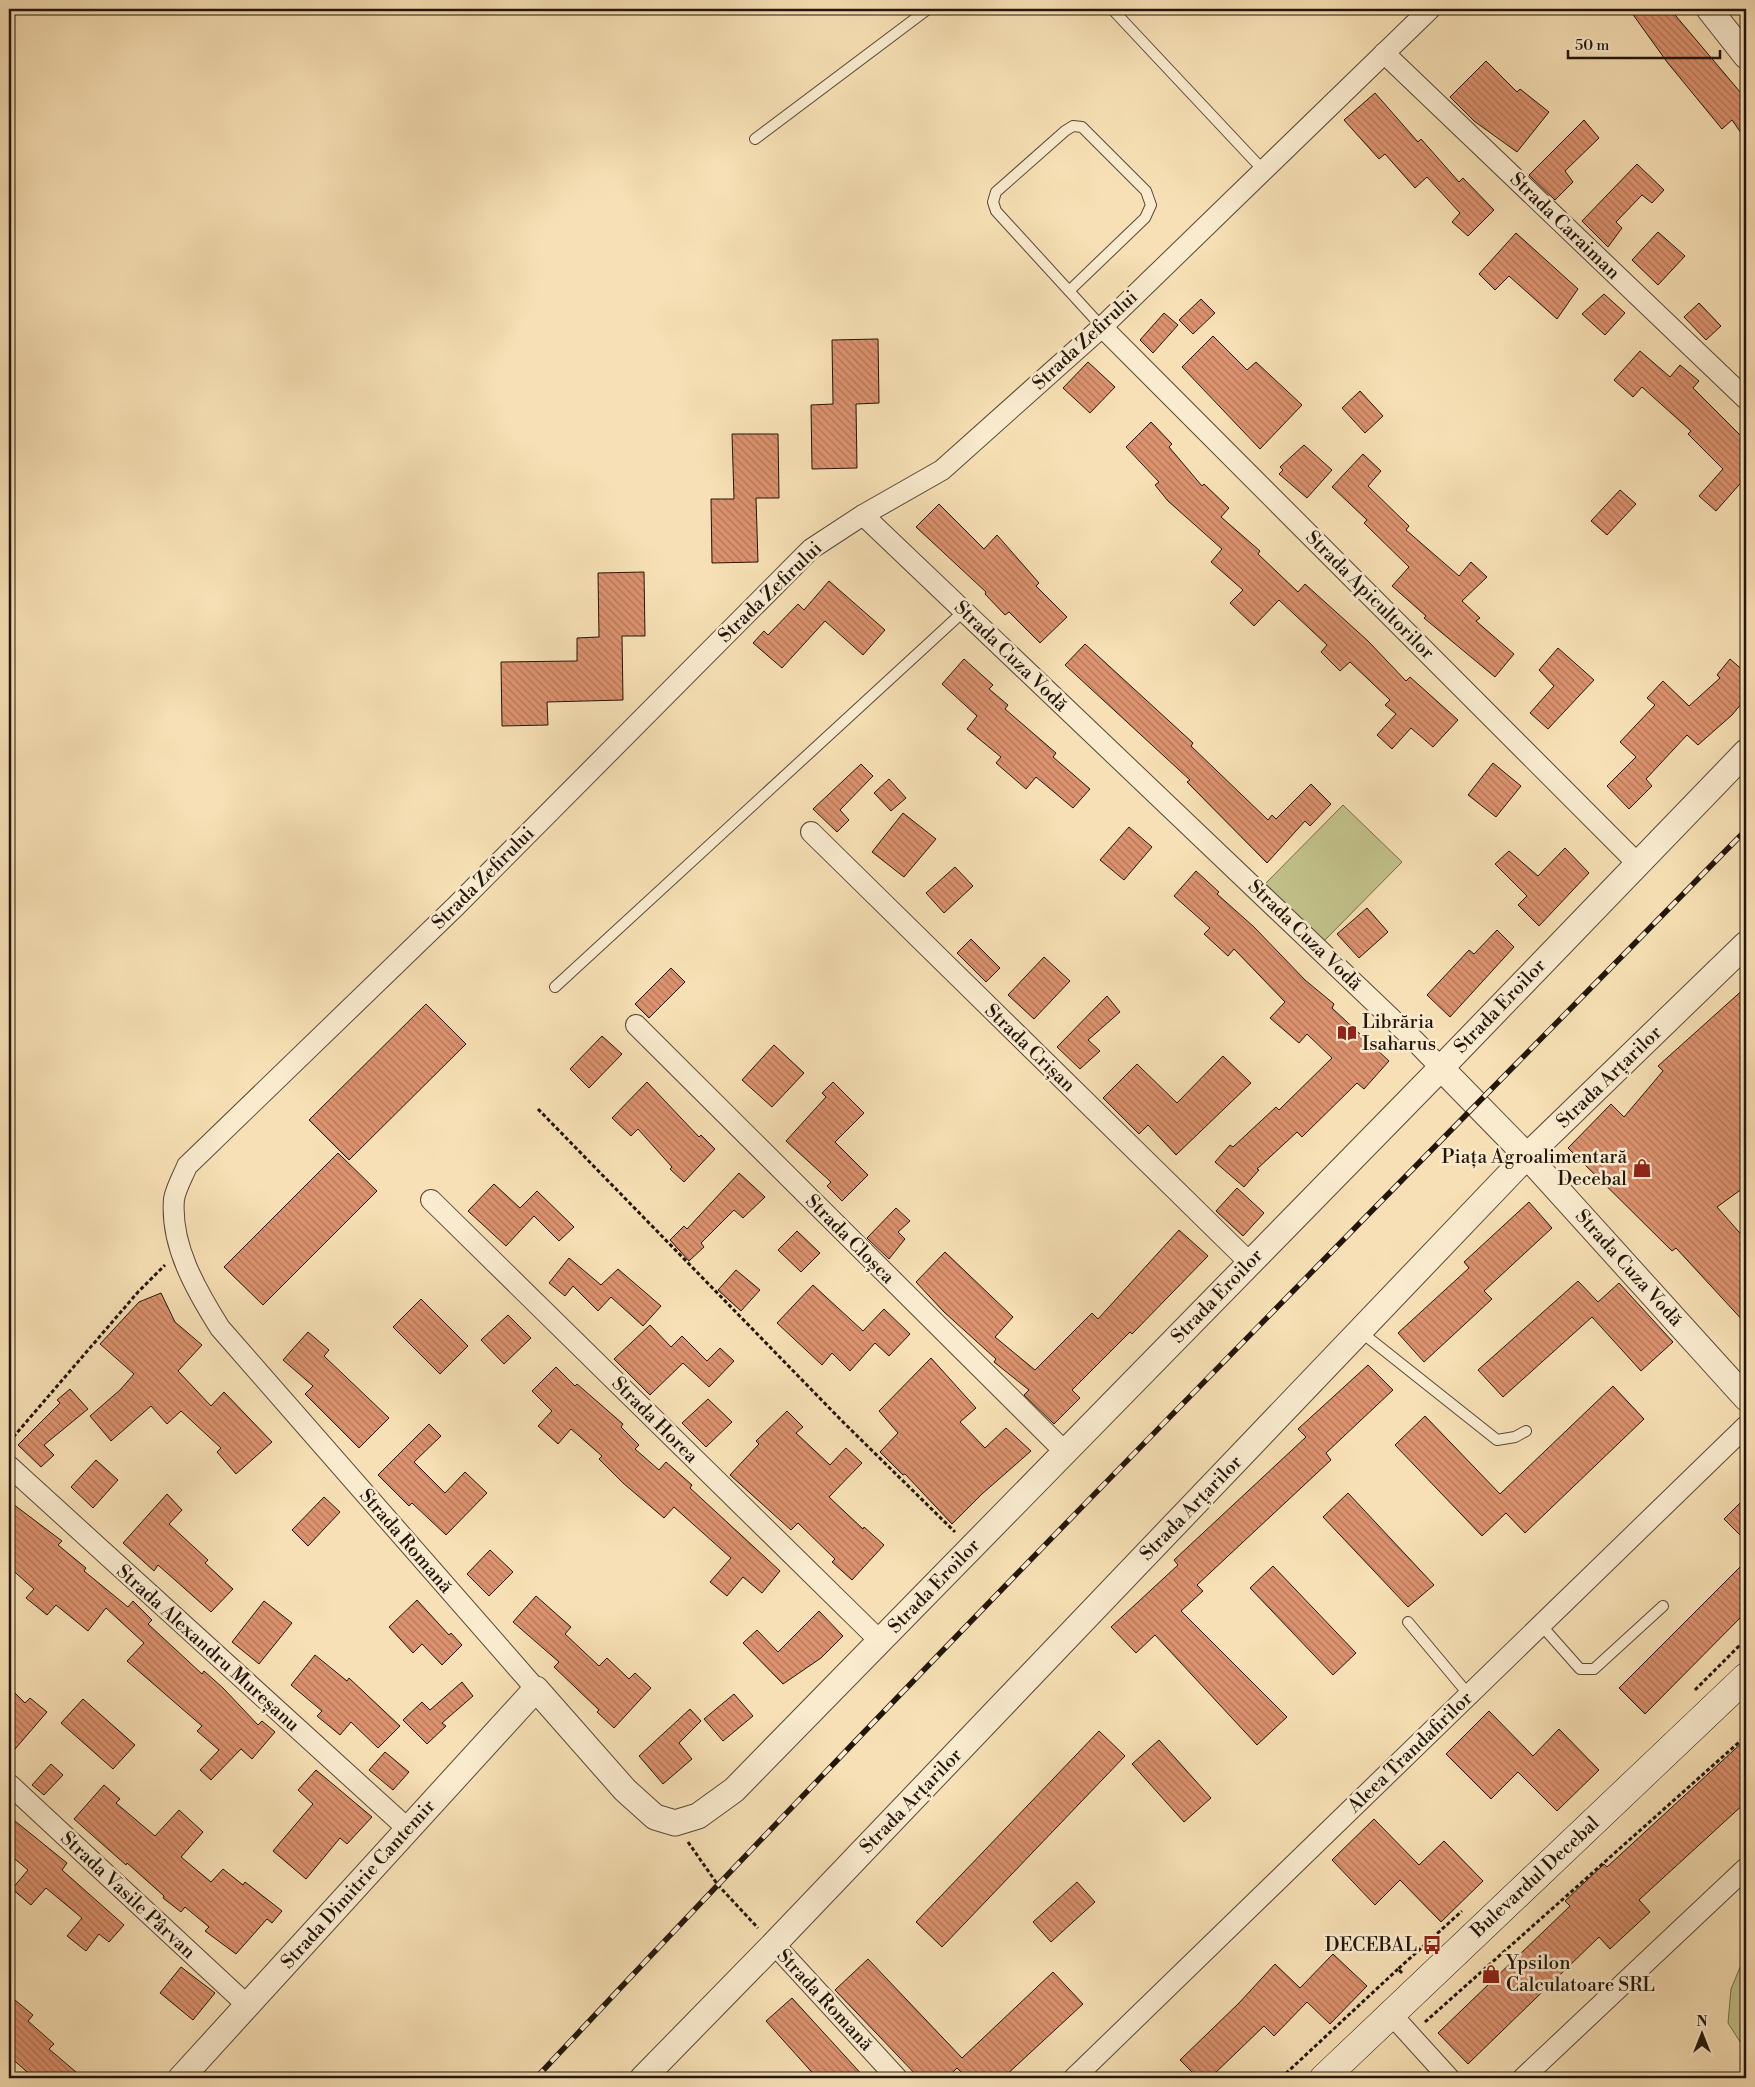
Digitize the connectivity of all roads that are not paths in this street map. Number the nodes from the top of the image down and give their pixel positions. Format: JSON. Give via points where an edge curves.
{"nodes":[{"id":1,"x":928,"y":9,"type":"edge"},
{"id":2,"x":1112,"y":9,"type":"edge"},
{"id":3,"x":1709,"y":9,"type":"edge"},
{"id":4,"x":1425,"y":11,"type":"edge"},
{"id":5,"x":1384,"y":53,"type":"junction"},
{"id":6,"x":1746,"y":56,"type":"edge"},
{"id":7,"x":755,"y":139,"type":"dead end"},
{"id":8,"x":1264,"y":171,"type":"junction"},
{"id":9,"x":1069,"y":291,"type":"junction"},
{"id":10,"x":1102,"y":327,"type":"junction"},
{"id":11,"x":1746,"y":399,"type":"edge"},
{"id":12,"x":863,"y":515,"type":"junction"},
{"id":13,"x":964,"y":611,"type":"junction"},
{"id":14,"x":1746,"y":752,"type":"edge"},
{"id":15,"x":811,"y":832,"type":"dead end"},
{"id":16,"x":1638,"y":864,"type":"junction"},
{"id":17,"x":1746,"y":944,"type":"edge"},
{"id":18,"x":555,"y":987,"type":"dead end"},
{"id":19,"x":636,"y":1025,"type":"dead end"},
{"id":20,"x":1441,"y":1068,"type":"junction"},
{"id":21,"x":1527,"y":1156,"type":"junction"},
{"id":22,"x":431,"y":1200,"type":"dead end"},
{"id":23,"x":174,"y":1229,"type":"joint"},
{"id":24,"x":1250,"y":1263,"type":"junction"},
{"id":25,"x":1360,"y":1331,"type":"junction"},
{"id":26,"x":1746,"y":1398,"type":"edge"},
{"id":27,"x":1746,"y":1426,"type":"edge"},
{"id":28,"x":1526,"y":1431,"type":"dead end"},
{"id":29,"x":1065,"y":1452,"type":"junction"},
{"id":30,"x":9,"y":1466,"type":"edge"},
{"id":31,"x":1663,"y":1606,"type":"dead end"},
{"id":32,"x":1408,"y":1622,"type":"dead end"},
{"id":33,"x":1541,"y":1625,"type":"junction"},
{"id":34,"x":880,"y":1641,"type":"junction"},
{"id":35,"x":1746,"y":1677,"type":"edge"},
{"id":36,"x":536,"y":1689,"type":"junction"},
{"id":37,"x":1469,"y":1695,"type":"junction"},
{"id":38,"x":9,"y":1784,"type":"edge"},
{"id":39,"x":675,"y":1823,"type":"joint"},
{"id":40,"x":408,"y":1829,"type":"junction"},
{"id":41,"x":1746,"y":1868,"type":"edge"},
{"id":42,"x":774,"y":1944,"type":"junction"},
{"id":43,"x":247,"y":2005,"type":"junction"},
{"id":44,"x":1391,"y":2014,"type":"junction"},
{"id":45,"x":181,"y":2078,"type":"edge"},
{"id":46,"x":643,"y":2078,"type":"edge"},
{"id":47,"x":897,"y":2078,"type":"edge"},
{"id":48,"x":1074,"y":2078,"type":"edge"},
{"id":49,"x":1324,"y":2078,"type":"edge"},
{"id":50,"x":1449,"y":2078,"type":"edge"},
{"id":51,"x":1523,"y":2078,"type":"edge"}],
"edges":[{"from":1,"to":7,"type":"lane"},
{"from":2,"to":8,"type":"lane"},
{"from":3,"to":6,"type":"street"},
{"from":4,"to":5,"type":"street","name":"Strada Zefirului"},
{"from":5,"to":8,"type":"street","name":"Strada Zefirului"},
{"from":5,"to":11,"type":"street","name":"Strada Caraiman"},
{"from":8,"to":10,"type":"street","name":"Strada Zefirului"},
{"from":9,"to":9,"type":"lane","via":[[1146,218],[1151,205],[1146,191],[1082,127],[1073,126],[996,192],[993,202],[996,211]]},
{"from":9,"to":10,"type":"lane"},
{"from":10,"to":12,"type":"street","name":"Strada Zefirului","via":[[942,470]]},
{"from":10,"to":16,"type":"street","name":"Strada Apicultorilor"},
{"from":12,"to":13,"type":"street","name":"Strada Cuza Vodă"},
{"from":12,"to":23,"type":"street","name":"Strada Zefirului","via":[[811,549],[456,906],[187,1166],[174,1197]]},
{"from":13,"to":18,"type":"lane"},
{"from":13,"to":20,"type":"street","name":"Strada Cuza Vodă"},
{"from":14,"to":16,"type":"street","name":"Strada Eroilor"},
{"from":15,"to":24,"type":"street","name":"Strada Crișan"},
{"from":16,"to":20,"type":"street","name":"Strada Eroilor"},
{"from":17,"to":21,"type":"street","name":"Strada Arțarilor"},
{"from":19,"to":29,"type":"street","name":"Strada Cloșca"},
{"from":20,"to":21,"type":"street","name":"Strada Cuza Vodă"},
{"from":20,"to":24,"type":"street","name":"Strada Eroilor"},
{"from":21,"to":25,"type":"street","name":"Strada Arțarilor"},
{"from":21,"to":26,"type":"street","name":"Strada Cuza Vodă"},
{"from":22,"to":34,"type":"street","name":"Strada Horea"},
{"from":23,"to":36,"type":"street","name":"Strada Romană","via":[[204,1303],[220,1328]]},
{"from":24,"to":29,"type":"street","name":"Strada Eroilor"},
{"from":25,"to":28,"type":"lane","via":[[1498,1440],[1515,1438]]},
{"from":25,"to":42,"type":"street","name":"Strada Arțarilor"},
{"from":27,"to":33,"type":"street","name":"Aleea Trandafirilor"},
{"from":29,"to":34,"type":"street","name":"Strada Eroilor"},
{"from":30,"to":40,"type":"street","name":"Strada Alexandru Mureșanu"},
{"from":31,"to":33,"type":"lane","via":[[1594,1669],[1580,1668]]},
{"from":32,"to":37,"type":"lane"},
{"from":33,"to":37,"type":"street","name":"Aleea Trandafirilor"},
{"from":34,"to":39,"type":"street","name":"Strada Eroilor","via":[[734,1790],[698,1816]]},
{"from":35,"to":44,"type":"main road","name":"Bulevardul Decebal"},
{"from":36,"to":39,"type":"street","name":"Strada Romană","via":[[625,1790],[655,1817]]},
{"from":36,"to":40,"type":"street","name":"Strada Dimitrie Cantemir"},
{"from":37,"to":48,"type":"street","name":"Aleea Trandafirilor"},
{"from":38,"to":43,"type":"street","name":"Strada Vasile Pârvan"},
{"from":40,"to":43,"type":"street","name":"Strada Dimitrie Cantemir"},
{"from":41,"to":51,"type":"street"},
{"from":42,"to":46,"type":"street","name":"Strada Arțarilor"},
{"from":42,"to":47,"type":"street","name":"Strada Romană"},
{"from":43,"to":45,"type":"street","name":"Strada Dimitrie Cantemir"},
{"from":44,"to":49,"type":"main road","name":"Bulevardul Decebal"},
{"from":44,"to":50,"type":"street"}]}
